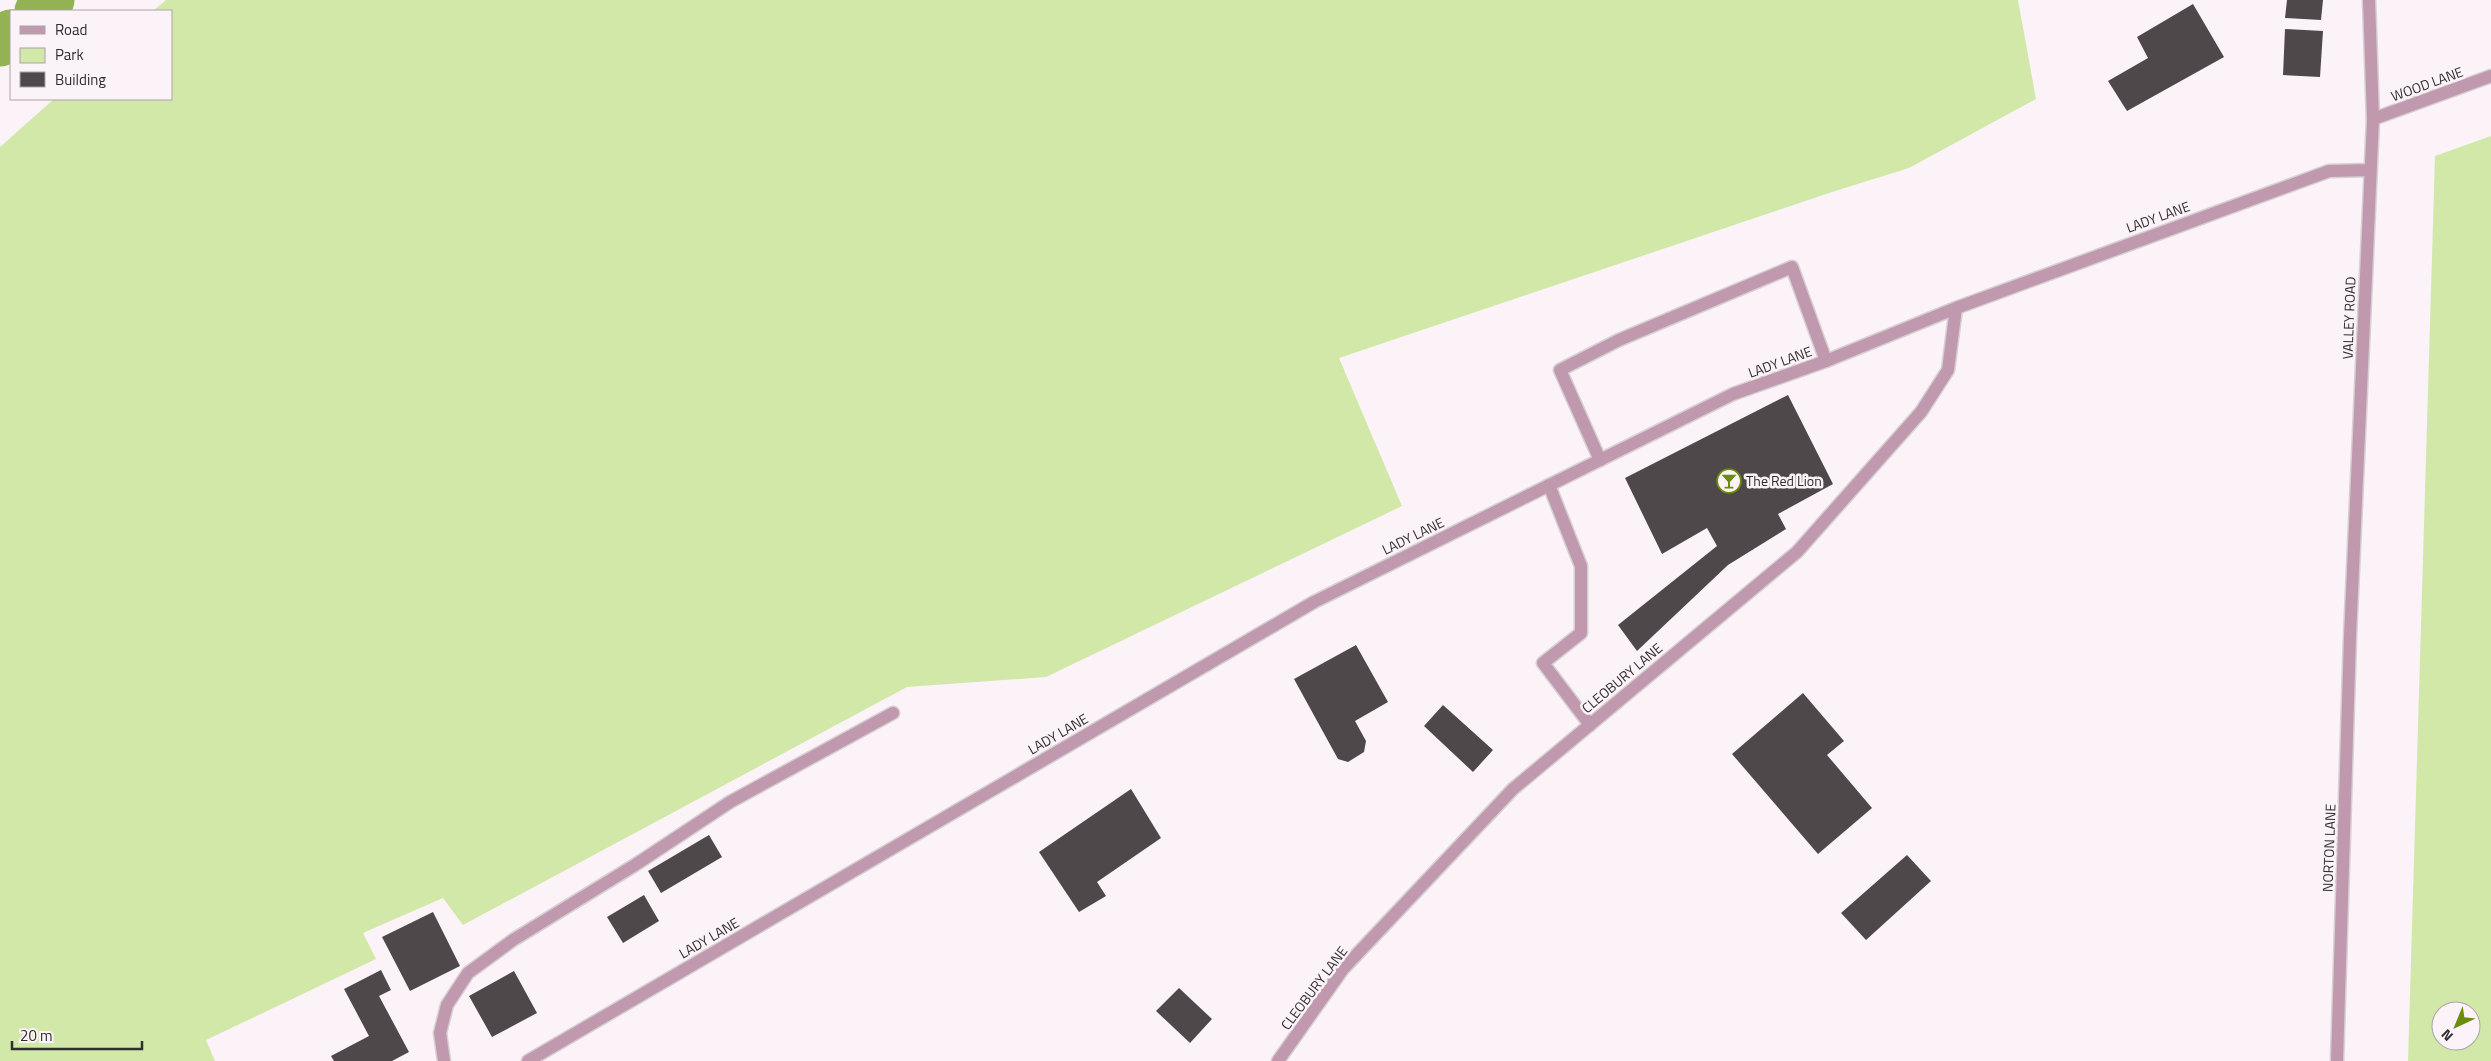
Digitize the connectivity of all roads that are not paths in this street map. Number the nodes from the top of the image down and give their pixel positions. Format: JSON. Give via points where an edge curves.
{"nodes":[{"id":1,"x":2369,"y":0,"type":"edge"},
{"id":2,"x":2491,"y":76,"type":"edge"},
{"id":3,"x":2373,"y":120,"type":"junction"},
{"id":4,"x":2370,"y":170,"type":"junction"},
{"id":5,"x":1956,"y":308,"type":"junction"},
{"id":6,"x":1826,"y":361,"type":"junction"},
{"id":7,"x":1600,"y":460,"type":"junction"},
{"id":8,"x":1549,"y":485,"type":"junction"},
{"id":9,"x":2350,"y":637,"type":"joint"},
{"id":10,"x":893,"y":713,"type":"dead end"},
{"id":11,"x":1590,"y":725,"type":"junction"},
{"id":12,"x":444,"y":1061,"type":"edge"},
{"id":13,"x":528,"y":1061,"type":"edge"},
{"id":14,"x":1278,"y":1061,"type":"edge"},
{"id":15,"x":2337,"y":1061,"type":"edge"}],
"edges":[{"from":1,"to":3,"type":"street","name":"VALLEY ROAD"},
{"from":2,"to":3,"type":"street","name":"WOOD LANE"},
{"from":3,"to":4,"type":"street","name":"VALLEY ROAD"},
{"from":4,"to":5,"type":"street","name":"LADY LANE","via":[[2329,170]]},
{"from":4,"to":9,"type":"street","name":"VALLEY ROAD"},
{"from":5,"to":6,"type":"street","name":"LADY LANE"},
{"from":5,"to":11,"type":"street","name":"CLEOBURY LANE","via":[[1948,370],[1922,412],[1797,552]]},
{"from":6,"to":7,"type":"street","name":"LADY LANE","via":[[1733,394]]},
{"from":6,"to":7,"type":"street","via":[[1792,267],[1619,340],[1560,370]]},
{"from":7,"to":8,"type":"street","name":"LADY LANE"},
{"from":8,"to":11,"type":"street","via":[[1581,566],[1581,633],[1543,663]]},
{"from":8,"to":13,"type":"street","name":"LADY LANE","via":[[1314,602]]},
{"from":9,"to":15,"type":"street","name":"NORTON LANE"},
{"from":10,"to":12,"type":"street","via":[[730,802],[513,940],[468,973],[447,1004],[440,1033]]},
{"from":11,"to":14,"type":"street","name":"CLEOBURY LANE","via":[[1513,789],[1343,969]]}]}
